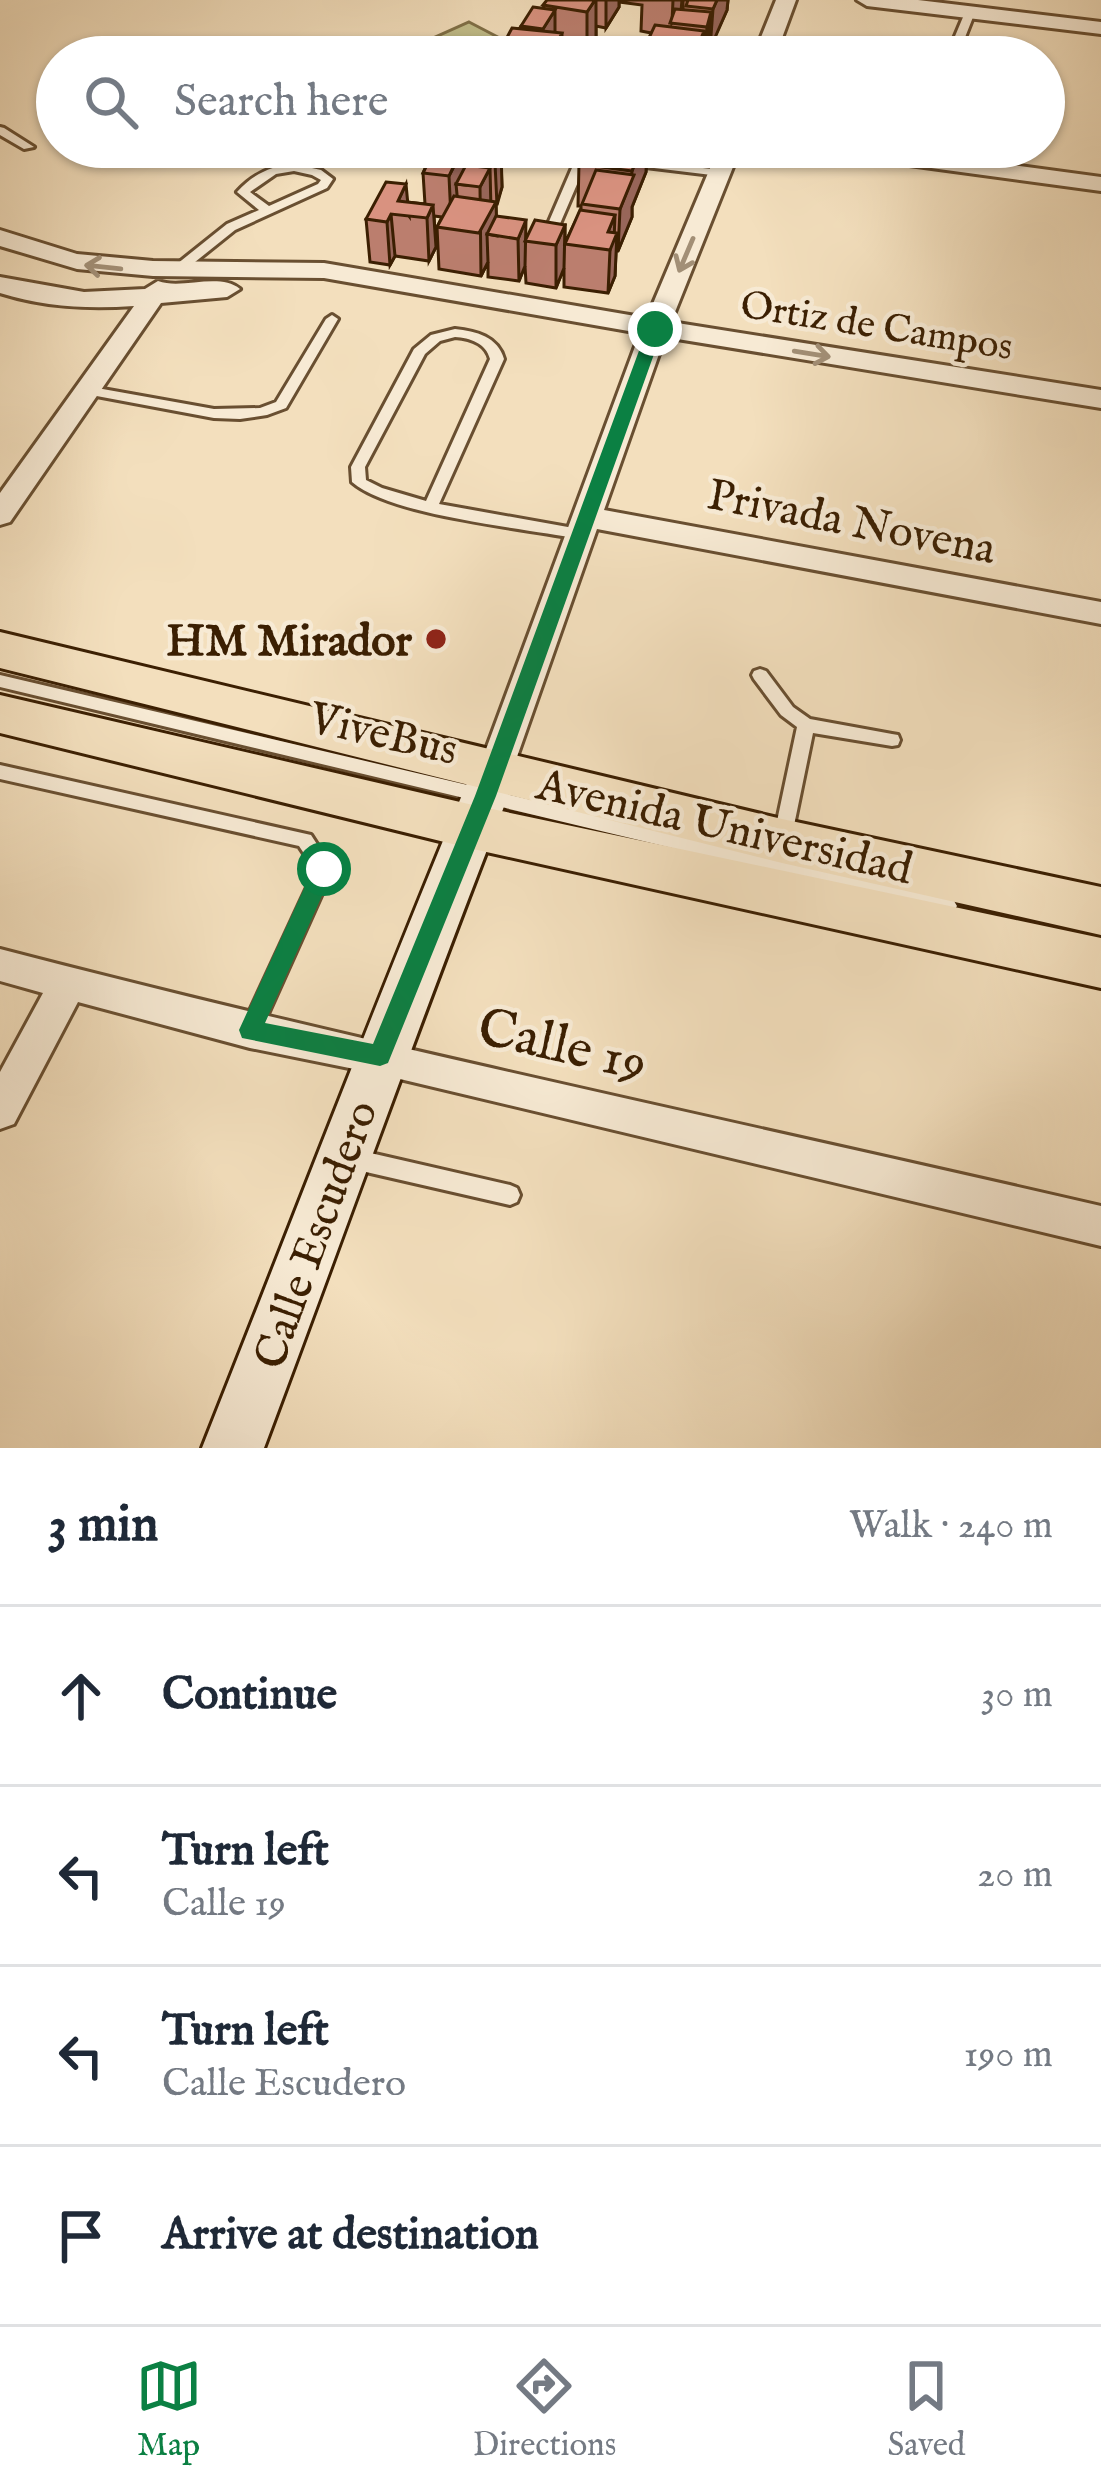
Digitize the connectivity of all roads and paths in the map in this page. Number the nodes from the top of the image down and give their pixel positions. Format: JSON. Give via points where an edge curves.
{"nodes":[{"id":1,"x":786,"y":0,"type":"edge"},
{"id":2,"x":866,"y":0,"type":"edge"},
{"id":3,"x":970,"y":12,"type":"junction"},
{"id":4,"x":1101,"y":28,"type":"edge"},
{"id":5,"x":772,"y":36,"type":"edge"},
{"id":6,"x":961,"y":36,"type":"edge"},
{"id":7,"x":0,"y":130,"type":"edge"},
{"id":8,"x":28,"y":147,"type":"dead end"},
{"id":9,"x":288,"y":168,"type":"edge"},
{"id":10,"x":309,"y":168,"type":"edge"},
{"id":11,"x":578,"y":168,"type":"edge"},
{"id":12,"x":722,"y":168,"type":"edge"},
{"id":13,"x":983,"y":168,"type":"edge"},
{"id":14,"x":1101,"y":184,"type":"edge"},
{"id":15,"x":267,"y":210,"type":"junction"},
{"id":16,"x":0,"y":237,"type":"edge"},
{"id":17,"x":544,"y":245,"type":"edge"},
{"id":18,"x":176,"y":271,"type":"junction"},
{"id":19,"x":0,"y":285,"type":"edge"},
{"id":20,"x":427,"y":291,"type":"junction"},
{"id":21,"x":148,"y":298,"type":"junction"},
{"id":22,"x":332,"y":319,"type":"dead end"},
{"id":23,"x":655,"y":329,"type":"junction"},
{"id":24,"x":86,"y":390,"type":"junction"},
{"id":25,"x":1101,"y":399,"type":"edge"},
{"id":26,"x":432,"y":504,"type":"junction"},
{"id":27,"x":0,"y":515,"type":"edge"},
{"id":28,"x":582,"y":525,"type":"junction"},
{"id":29,"x":1101,"y":613,"type":"edge"},
{"id":30,"x":0,"y":650,"type":"edge"},
{"id":31,"x":760,"y":675,"type":"dead end"},
{"id":32,"x":0,"y":681,"type":"edge"},
{"id":33,"x":0,"y":714,"type":"edge"},
{"id":34,"x":806,"y":725,"type":"junction"},
{"id":35,"x":892,"y":740,"type":"dead end"},
{"id":36,"x":0,"y":772,"type":"edge"},
{"id":37,"x":484,"y":798,"type":"junction"},
{"id":38,"x":782,"y":841,"type":"junction"},
{"id":39,"x":964,"y":910,"type":"dead end"},
{"id":40,"x":1101,"y":911,"type":"edge"},
{"id":41,"x":1101,"y":963,"type":"edge"},
{"id":42,"x":0,"y":965,"type":"edge"},
{"id":43,"x":68,"y":983,"type":"junction"},
{"id":44,"x":250,"y":1030,"type":"junction"},
{"id":45,"x":380,"y":1056,"type":"junction"},
{"id":46,"x":0,"y":1111,"type":"edge"},
{"id":47,"x":346,"y":1157,"type":"junction"},
{"id":48,"x":510,"y":1195,"type":"dead end"},
{"id":49,"x":1101,"y":1226,"type":"edge"},
{"id":50,"x":233,"y":1448,"type":"edge"}],
"edges":[{"from":1,"to":5,"type":"street"},
{"from":2,"to":3,"type":"street"},
{"from":3,"to":4,"type":"street"},
{"from":3,"to":6,"type":"lane"},
{"from":7,"to":8,"type":"lane"},
{"from":9,"to":15,"type":"lane","via":[[243,192]]},
{"from":10,"to":15,"type":"lane","via":[[326,179],[322,187]]},
{"from":11,"to":17,"type":"lane"},
{"from":12,"to":23,"type":"street","name":"Calle Escudero","one_way":true},
{"from":13,"to":14,"type":"street"},
{"from":15,"to":18,"type":"lane"},
{"from":18,"to":16,"type":"street","name":"Ortiz de Campos","one_way":true,"via":[[76,264]]},
{"from":18,"to":20,"type":"street","name":"Ortiz de Campos","via":[[311,268]]},
{"from":18,"to":21,"type":"street"},
{"from":19,"to":21,"type":"street","name":"Ortiz de Campos","via":[[64,298]]},
{"from":20,"to":21,"type":"street","name":"Ortiz de Campos","via":[[256,287]]},
{"from":20,"to":23,"type":"street","name":"Ortiz de Campos"},
{"from":21,"to":24,"type":"street"},
{"from":22,"to":24,"type":"lane","via":[[281,405],[268,413],[240,416]]},
{"from":23,"to":25,"type":"street","name":"Ortiz de Campos","one_way":true},
{"from":23,"to":28,"type":"street","name":"Calle Escudero"},
{"from":24,"to":27,"type":"street"},
{"from":26,"to":26,"type":"lane","via":[[375,493],[358,482],[358,467],[427,341],[467,334],[494,348],[497,359]]},
{"from":26,"to":28,"type":"lane"},
{"from":28,"to":29,"type":"street","name":"Privada Novena"},
{"from":28,"to":37,"type":"street","name":"Calle Escudero"},
{"from":30,"to":37,"type":"main road","name":"Avenida Universidad"},
{"from":31,"to":34,"type":"lane"},
{"from":32,"to":37,"type":"lane","name":"ViveBus"},
{"from":33,"to":37,"type":"main road","name":"Avenida Universidad"},
{"from":34,"to":35,"type":"lane"},
{"from":34,"to":38,"type":"lane"},
{"from":36,"to":44,"type":"lane","via":[[305,840],[324,869]]},
{"from":37,"to":38,"type":"main road","name":"Avenida Universidad"},
{"from":37,"to":39,"type":"lane","name":"ViveBus"},
{"from":37,"to":41,"type":"main road","name":"Avenida Universidad"},
{"from":37,"to":45,"type":"street","name":"Calle Escudero"},
{"from":38,"to":40,"type":"main road","name":"Avenida Universidad"},
{"from":42,"to":43,"type":"street","name":"Calle 19"},
{"from":43,"to":44,"type":"street","name":"Calle 19"},
{"from":43,"to":46,"type":"street"},
{"from":44,"to":45,"type":"street","name":"Calle 19"},
{"from":45,"to":47,"type":"street","name":"Calle Escudero"},
{"from":45,"to":49,"type":"street","name":"Calle 19"},
{"from":47,"to":48,"type":"lane"},
{"from":47,"to":50,"type":"street","name":"Calle Escudero"}]}
